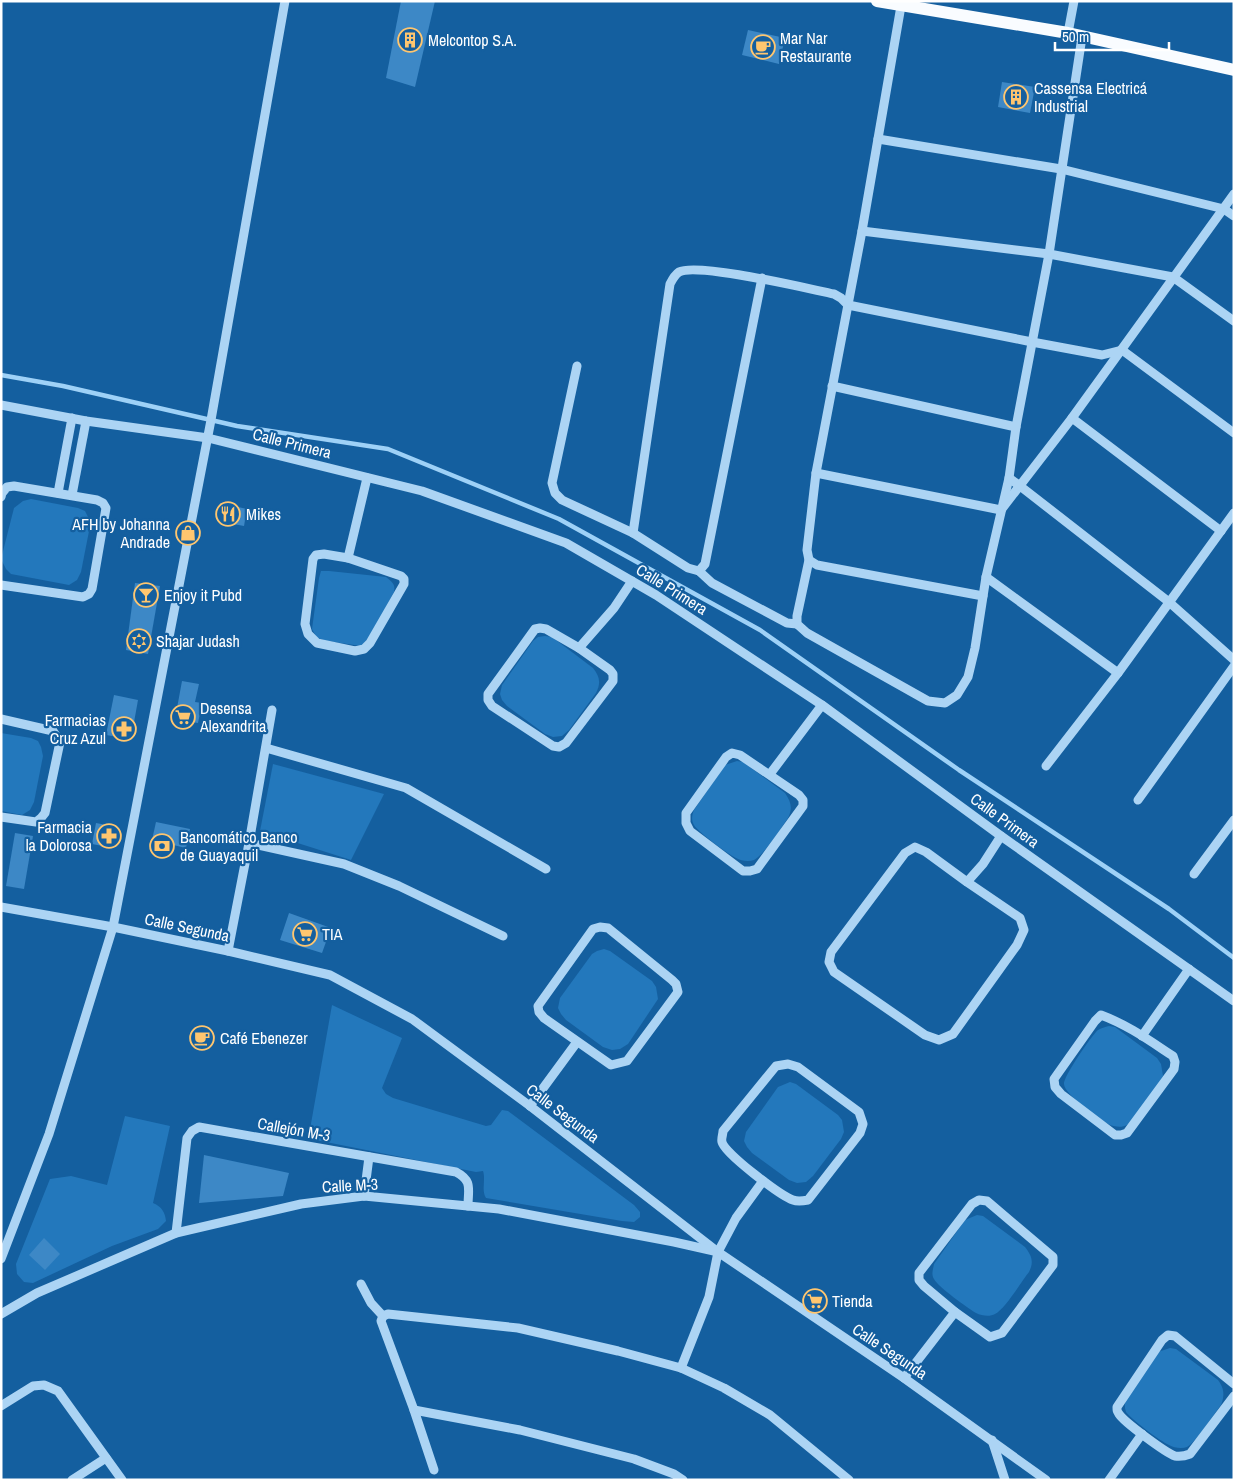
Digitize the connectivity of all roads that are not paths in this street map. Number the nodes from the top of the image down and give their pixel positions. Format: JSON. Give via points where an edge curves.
{"nodes":[{"id":1,"x":285,"y":1,"type":"edge"},
{"id":2,"x":877,"y":1,"type":"edge"},
{"id":3,"x":1074,"y":1,"type":"edge"},
{"id":4,"x":901,"y":6,"type":"junction"},
{"id":5,"x":1068,"y":33,"type":"junction"},
{"id":6,"x":1082,"y":37,"type":"junction"},
{"id":7,"x":1234,"y":70,"type":"edge"},
{"id":8,"x":878,"y":139,"type":"junction"},
{"id":9,"x":1061,"y":169,"type":"junction"},
{"id":10,"x":1234,"y":194,"type":"edge"},
{"id":11,"x":1224,"y":209,"type":"junction"},
{"id":12,"x":1234,"y":216,"type":"edge"},
{"id":13,"x":862,"y":231,"type":"junction"},
{"id":14,"x":1049,"y":254,"type":"junction"},
{"id":15,"x":1173,"y":277,"type":"junction"},
{"id":16,"x":762,"y":278,"type":"junction"},
{"id":17,"x":848,"y":305,"type":"junction"},
{"id":18,"x":1234,"y":322,"type":"edge"},
{"id":19,"x":1032,"y":342,"type":"junction"},
{"id":20,"x":1122,"y":350,"type":"junction"},
{"id":21,"x":577,"y":366,"type":"dead end"},
{"id":22,"x":832,"y":386,"type":"junction"},
{"id":23,"x":1,"y":405,"type":"edge"},
{"id":24,"x":72,"y":418,"type":"junction"},
{"id":25,"x":1072,"y":418,"type":"junction"},
{"id":26,"x":86,"y":421,"type":"junction"},
{"id":27,"x":1016,"y":427,"type":"junction"},
{"id":28,"x":1234,"y":433,"type":"edge"},
{"id":29,"x":208,"y":438,"type":"junction"},
{"id":30,"x":816,"y":473,"type":"junction"},
{"id":31,"x":367,"y":478,"type":"junction"},
{"id":32,"x":1009,"y":478,"type":"junction"},
{"id":33,"x":1020,"y":486,"type":"junction"},
{"id":34,"x":58,"y":493,"type":"junction"},
{"id":35,"x":72,"y":495,"type":"junction"},
{"id":36,"x":1,"y":496,"type":"edge"},
{"id":37,"x":1001,"y":510,"type":"junction"},
{"id":38,"x":1234,"y":513,"type":"edge"},
{"id":39,"x":1221,"y":531,"type":"junction"},
{"id":40,"x":633,"y":533,"type":"junction"},
{"id":41,"x":348,"y":558,"type":"junction"},
{"id":42,"x":809,"y":560,"type":"junction"},
{"id":43,"x":698,"y":571,"type":"junction"},
{"id":44,"x":986,"y":577,"type":"junction"},
{"id":45,"x":632,"y":581,"type":"junction"},
{"id":46,"x":1,"y":585,"type":"edge"},
{"id":47,"x":983,"y":596,"type":"junction"},
{"id":48,"x":1169,"y":602,"type":"junction"},
{"id":49,"x":797,"y":624,"type":"junction"},
{"id":50,"x":579,"y":648,"type":"junction"},
{"id":51,"x":1234,"y":660,"type":"edge"},
{"id":52,"x":1234,"y":666,"type":"edge"},
{"id":53,"x":1118,"y":672,"type":"junction"},
{"id":54,"x":822,"y":705,"type":"junction"},
{"id":55,"x":272,"y":710,"type":"dead end"},
{"id":56,"x":1,"y":719,"type":"edge"},
{"id":57,"x":266,"y":748,"type":"junction"},
{"id":58,"x":1046,"y":766,"type":"dead end"},
{"id":59,"x":770,"y":774,"type":"junction"},
{"id":60,"x":1138,"y":800,"type":"dead end"},
{"id":61,"x":1,"y":817,"type":"edge"},
{"id":62,"x":1234,"y":820,"type":"edge"},
{"id":63,"x":1002,"y":836,"type":"junction"},
{"id":64,"x":250,"y":843,"type":"junction"},
{"id":65,"x":546,"y":869,"type":"dead end"},
{"id":66,"x":1194,"y":874,"type":"dead end"},
{"id":67,"x":967,"y":882,"type":"junction"},
{"id":68,"x":1,"y":907,"type":"edge"},
{"id":69,"x":113,"y":927,"type":"junction"},
{"id":70,"x":503,"y":936,"type":"dead end"},
{"id":71,"x":228,"y":951,"type":"junction"},
{"id":72,"x":1189,"y":969,"type":"junction"},
{"id":73,"x":1234,"y":1002,"type":"edge"},
{"id":74,"x":1142,"y":1036,"type":"junction"},
{"id":75,"x":577,"y":1042,"type":"junction"},
{"id":76,"x":530,"y":1106,"type":"junction"},
{"id":77,"x":369,"y":1157,"type":"junction"},
{"id":78,"x":763,"y":1181,"type":"junction"},
{"id":79,"x":364,"y":1196,"type":"junction"},
{"id":80,"x":468,"y":1206,"type":"junction"},
{"id":81,"x":176,"y":1233,"type":"junction"},
{"id":82,"x":718,"y":1252,"type":"junction"},
{"id":83,"x":1,"y":1259,"type":"edge"},
{"id":84,"x":361,"y":1284,"type":"dead end"},
{"id":85,"x":955,"y":1312,"type":"junction"},
{"id":86,"x":1,"y":1314,"type":"edge"},
{"id":87,"x":383,"y":1316,"type":"junction"},
{"id":88,"x":681,"y":1368,"type":"junction"},
{"id":89,"x":904,"y":1378,"type":"junction"},
{"id":90,"x":1234,"y":1384,"type":"edge"},
{"id":91,"x":1234,"y":1396,"type":"edge"},
{"id":92,"x":1,"y":1406,"type":"edge"},
{"id":93,"x":414,"y":1410,"type":"junction"},
{"id":94,"x":1142,"y":1434,"type":"junction"},
{"id":95,"x":992,"y":1440,"type":"junction"},
{"id":96,"x":106,"y":1458,"type":"junction"},
{"id":97,"x":434,"y":1470,"type":"dead end"},
{"id":98,"x":72,"y":1480,"type":"edge"},
{"id":99,"x":122,"y":1480,"type":"edge"},
{"id":100,"x":683,"y":1480,"type":"edge"},
{"id":101,"x":849,"y":1480,"type":"edge"},
{"id":102,"x":1005,"y":1480,"type":"edge"},
{"id":103,"x":1046,"y":1480,"type":"edge"},
{"id":104,"x":1109,"y":1480,"type":"edge"}],
"edges":[{"from":1,"to":29,"type":"street"},
{"from":2,"to":4,"type":"main road"},
{"from":3,"to":5,"type":"street"},
{"from":4,"to":5,"type":"main road"},
{"from":4,"to":8,"type":"street"},
{"from":5,"to":6,"type":"main road"},
{"from":6,"to":7,"type":"main road"},
{"from":6,"to":9,"type":"street"},
{"from":8,"to":9,"type":"street"},
{"from":8,"to":13,"type":"street"},
{"from":9,"to":11,"type":"street"},
{"from":9,"to":14,"type":"street"},
{"from":10,"to":11,"type":"street"},
{"from":11,"to":12,"type":"street"},
{"from":11,"to":15,"type":"street"},
{"from":13,"to":14,"type":"street"},
{"from":13,"to":17,"type":"street"},
{"from":14,"to":15,"type":"street"},
{"from":14,"to":19,"type":"street"},
{"from":15,"to":18,"type":"street"},
{"from":15,"to":20,"type":"street"},
{"from":16,"to":17,"type":"street","via":[[834,294]]},
{"from":16,"to":40,"type":"street","via":[[693,268],[679,272],[670,284]]},
{"from":16,"to":43,"type":"street","via":[[705,564]]},
{"from":17,"to":19,"type":"street"},
{"from":17,"to":22,"type":"street"},
{"from":19,"to":20,"type":"street","via":[[1102,355]]},
{"from":19,"to":27,"type":"street"},
{"from":20,"to":25,"type":"street"},
{"from":20,"to":28,"type":"street"},
{"from":21,"to":40,"type":"street","via":[[552,483],[555,493],[562,500]]},
{"from":22,"to":27,"type":"street"},
{"from":22,"to":30,"type":"street"},
{"from":23,"to":24,"type":"street","name":"Calle Primera"},
{"from":24,"to":26,"type":"street","name":"Calle Primera"},
{"from":24,"to":34,"type":"street"},
{"from":25,"to":33,"type":"street"},
{"from":25,"to":39,"type":"street"},
{"from":26,"to":29,"type":"street","name":"Calle Primera"},
{"from":26,"to":35,"type":"street"},
{"from":27,"to":32,"type":"street"},
{"from":29,"to":31,"type":"street","name":"Calle Primera"},
{"from":29,"to":69,"type":"street"},
{"from":30,"to":37,"type":"street"},
{"from":30,"to":42,"type":"street"},
{"from":31,"to":41,"type":"street"},
{"from":31,"to":45,"type":"street","name":"Calle Primera","via":[[422,491],[566,543]]},
{"from":32,"to":33,"type":"street"},
{"from":32,"to":37,"type":"street"},
{"from":33,"to":37,"type":"street"},
{"from":33,"to":48,"type":"street"},
{"from":34,"to":35,"type":"street"},
{"from":34,"to":36,"type":"street","via":[[14,486],[7,487]]},
{"from":35,"to":46,"type":"street","via":[[97,500],[106,508],[89,594],[83,597]]},
{"from":37,"to":44,"type":"street"},
{"from":38,"to":39,"type":"street"},
{"from":39,"to":48,"type":"street"},
{"from":40,"to":43,"type":"street"},
{"from":41,"to":41,"type":"street","via":[[404,579],[370,643],[355,651],[317,643],[304,624],[313,559],[324,554]]},
{"from":42,"to":47,"type":"street","via":[[817,565]]},
{"from":42,"to":49,"type":"street"},
{"from":43,"to":49,"type":"street","via":[[712,583],[787,623]]},
{"from":44,"to":47,"type":"street"},
{"from":44,"to":53,"type":"street"},
{"from":45,"to":50,"type":"street","via":[[614,608]]},
{"from":45,"to":54,"type":"street","name":"Calle Primera"},
{"from":47,"to":49,"type":"street","via":[[968,677],[957,695],[945,703],[928,701],[807,633]]},
{"from":48,"to":51,"type":"street"},
{"from":48,"to":53,"type":"street"},
{"from":50,"to":50,"type":"street","via":[[614,674],[613,681],[566,743],[553,746],[492,706],[488,700],[488,694],[535,629],[546,629]]},
{"from":52,"to":60,"type":"street"},
{"from":53,"to":58,"type":"street"},
{"from":54,"to":59,"type":"street"},
{"from":54,"to":63,"type":"street","name":"Calle Primera"},
{"from":55,"to":57,"type":"street"},
{"from":56,"to":61,"type":"street","via":[[53,731],[60,742],[42,818],[36,822]]},
{"from":57,"to":64,"type":"street"},
{"from":57,"to":65,"type":"street","via":[[406,788]]},
{"from":59,"to":59,"type":"street","via":[[799,795],[803,806],[757,869],[742,871],[690,831],[686,813],[732,753]]},
{"from":62,"to":66,"type":"street"},
{"from":63,"to":67,"type":"street"},
{"from":63,"to":72,"type":"street","name":"Calle Primera"},
{"from":64,"to":70,"type":"street","via":[[344,864],[400,886]]},
{"from":64,"to":71,"type":"street"},
{"from":67,"to":67,"type":"street","via":[[926,852],[915,847],[905,853],[831,952],[829,962],[834,972],[925,1035],[939,1040],[953,1034],[1017,945],[1024,930],[1020,918]]},
{"from":68,"to":69,"type":"street","name":"Calle Segunda"},
{"from":69,"to":71,"type":"street","name":"Calle Segunda"},
{"from":69,"to":83,"type":"street","via":[[49,1134]]},
{"from":71,"to":76,"type":"street","name":"Calle Segunda","via":[[330,975],[412,1019]]},
{"from":72,"to":73,"type":"street","name":"Calle Primera"},
{"from":72,"to":74,"type":"street"},
{"from":74,"to":74,"type":"street","via":[[1173,1056],[1174,1069],[1127,1133],[1114,1135],[1061,1094],[1055,1088],[1054,1079],[1101,1015]]},
{"from":75,"to":75,"type":"street","via":[[611,1065],[627,1061],[678,992],[672,980],[608,928],[600,926],[593,929],[538,1006],[544,1018]]},
{"from":75,"to":76,"type":"street"},
{"from":76,"to":82,"type":"street","name":"Calle Segunda"},
{"from":77,"to":79,"type":"street"},
{"from":77,"to":80,"type":"street","name":"Callejón M-3","via":[[456,1172],[468,1183]]},
{"from":77,"to":81,"type":"street","name":"Callejón M-3","via":[[199,1127],[187,1138]]},
{"from":78,"to":78,"type":"street","via":[[790,1200],[808,1200],[860,1133],[863,1124],[859,1112],[798,1067],[788,1064],[776,1066],[723,1130],[722,1142],[726,1149]]},
{"from":78,"to":82,"type":"street","via":[[736,1218]]},
{"from":79,"to":80,"type":"street","name":"Calle M-3"},
{"from":79,"to":81,"type":"street","name":"Calle M-3","via":[[301,1204]]},
{"from":80,"to":82,"type":"street","name":"Calle M-3","via":[[499,1209]]},
{"from":81,"to":86,"type":"street","name":"Calle M-3","via":[[37,1293]]},
{"from":82,"to":88,"type":"street","via":[[709,1297]]},
{"from":82,"to":89,"type":"street","name":"Calle Segunda"},
{"from":84,"to":87,"type":"street","via":[[371,1303]]},
{"from":85,"to":85,"type":"street","via":[[924,1286],[919,1274],[972,1204],[986,1201],[1048,1253],[1053,1265],[1002,1333],[990,1337]]},
{"from":85,"to":89,"type":"street"},
{"from":87,"to":88,"type":"street","via":[[518,1328]]},
{"from":87,"to":93,"type":"street","via":[[381,1321]]},
{"from":88,"to":101,"type":"street","via":[[770,1415]]},
{"from":89,"to":95,"type":"street","name":"Calle Segunda"},
{"from":90,"to":94,"type":"street","via":[[1175,1336],[1168,1335],[1116,1407],[1122,1418]]},
{"from":91,"to":94,"type":"street","via":[[1190,1454],[1174,1456]]},
{"from":92,"to":96,"type":"street","via":[[33,1386],[44,1385],[58,1391]]},
{"from":93,"to":97,"type":"street"},
{"from":93,"to":100,"type":"street","via":[[520,1430],[625,1456]]},
{"from":94,"to":104,"type":"street"},
{"from":95,"to":102,"type":"street"},
{"from":95,"to":103,"type":"street","name":"Calle Segunda"},
{"from":96,"to":98,"type":"street"},
{"from":96,"to":99,"type":"street"}]}
